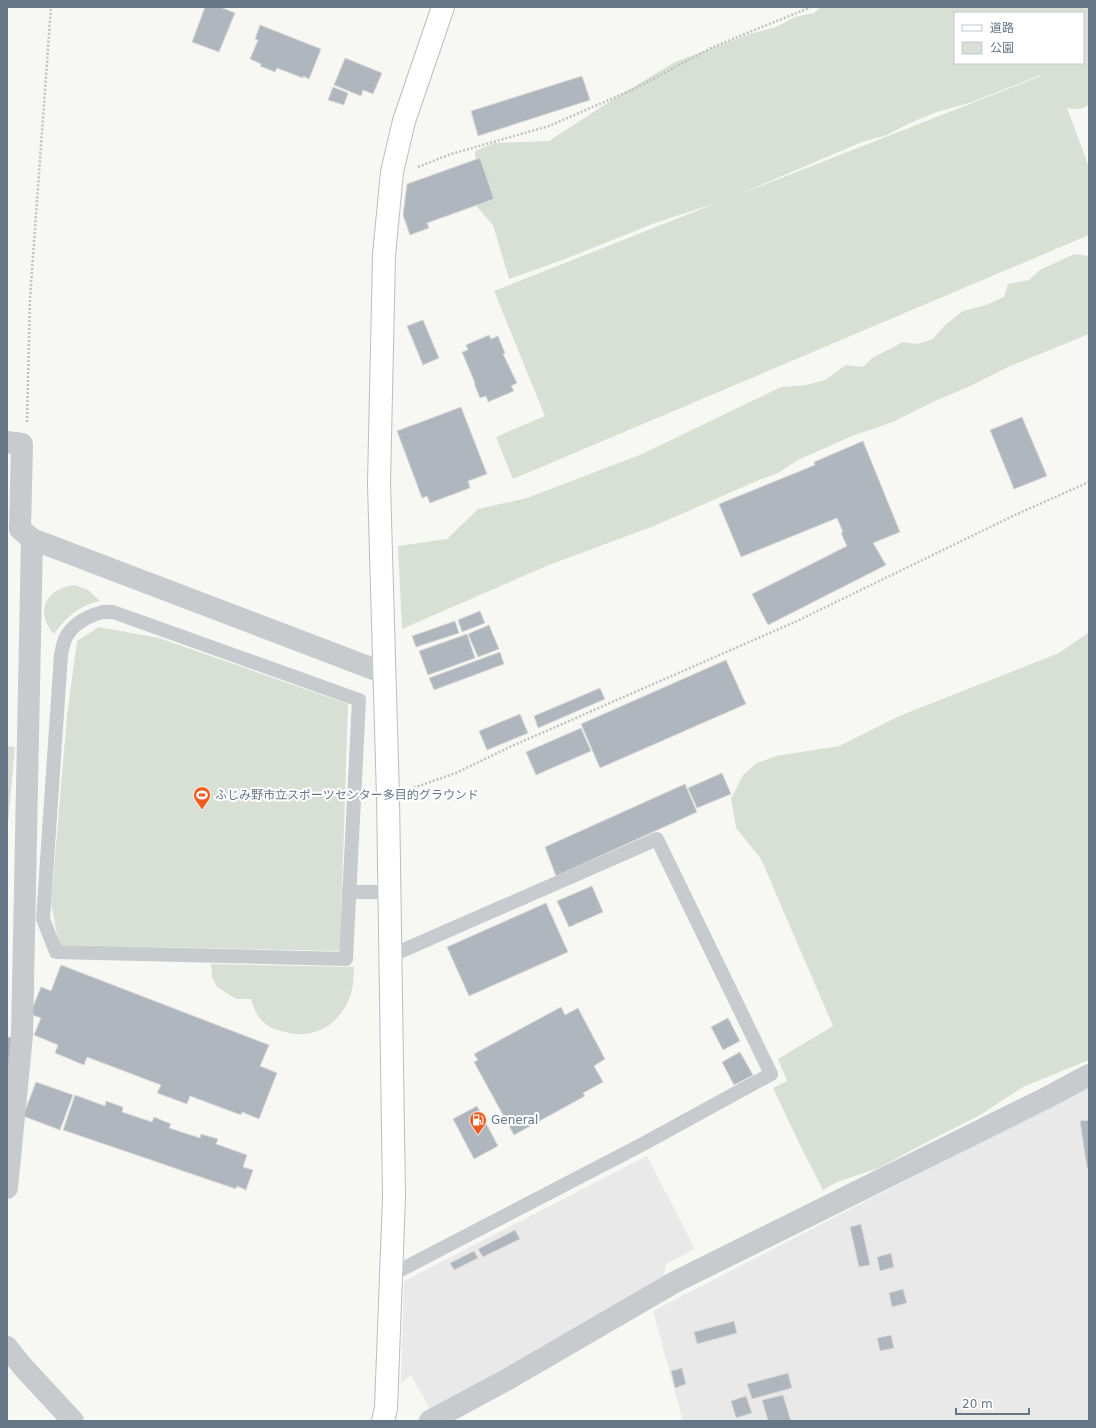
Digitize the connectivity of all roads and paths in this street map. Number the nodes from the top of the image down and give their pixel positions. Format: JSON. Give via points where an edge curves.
{"nodes":[{"id":1,"x":51,"y":7,"type":"edge"},
{"id":2,"x":443,"y":7,"type":"edge"},
{"id":3,"x":811,"y":7,"type":"edge"},
{"id":4,"x":392,"y":172,"type":"junction"},
{"id":5,"x":15,"y":443,"type":"edge"},
{"id":6,"x":1089,"y":482,"type":"edge"},
{"id":7,"x":32,"y":539,"type":"junction"},
{"id":8,"x":384,"y":673,"type":"junction"},
{"id":9,"x":388,"y":797,"type":"junction"},
{"id":10,"x":349,"y":892,"type":"junction"},
{"id":11,"x":389,"y":892,"type":"junction"},
{"id":12,"x":390,"y":956,"type":"junction"},
{"id":13,"x":1089,"y":1075,"type":"edge"},
{"id":14,"x":7,"y":1188,"type":"edge"},
{"id":15,"x":391,"y":1275,"type":"junction"},
{"id":16,"x":7,"y":1347,"type":"edge"},
{"id":17,"x":73,"y":1421,"type":"edge"},
{"id":18,"x":383,"y":1421,"type":"edge"},
{"id":19,"x":430,"y":1421,"type":"edge"}],
"edges":[{"from":1,"to":5,"type":"path","via":[[30,298],[27,422]]},
{"from":2,"to":4,"type":"street","via":[[404,121]]},
{"from":3,"to":4,"type":"path","via":[[713,47],[634,89],[549,126],[451,154],[417,167]]},
{"from":4,"to":8,"type":"street","via":[[384,255],[379,484]]},
{"from":5,"to":7,"type":"street","via":[[20,529]]},
{"from":6,"to":9,"type":"path","via":[[1015,514],[797,621],[456,773]]},
{"from":7,"to":8,"type":"street"},
{"from":7,"to":14,"type":"street","via":[[22,1035]]},
{"from":8,"to":9,"type":"street"},
{"from":9,"to":11,"type":"street"},
{"from":10,"to":10,"type":"lane","via":[[346,959],[56,952],[43,919],[61,655],[65,639],[74,627],[88,616],[113,612],[359,700]]},
{"from":10,"to":11,"type":"lane"},
{"from":11,"to":12,"type":"street"},
{"from":12,"to":15,"type":"street","via":[[394,1197]]},
{"from":12,"to":15,"type":"lane","via":[[657,839],[771,1074],[643,1144]]},
{"from":13,"to":19,"type":"street","via":[[675,1282]]},
{"from":15,"to":18,"type":"street","via":[[386,1408]]},
{"from":16,"to":17,"type":"street"}]}
